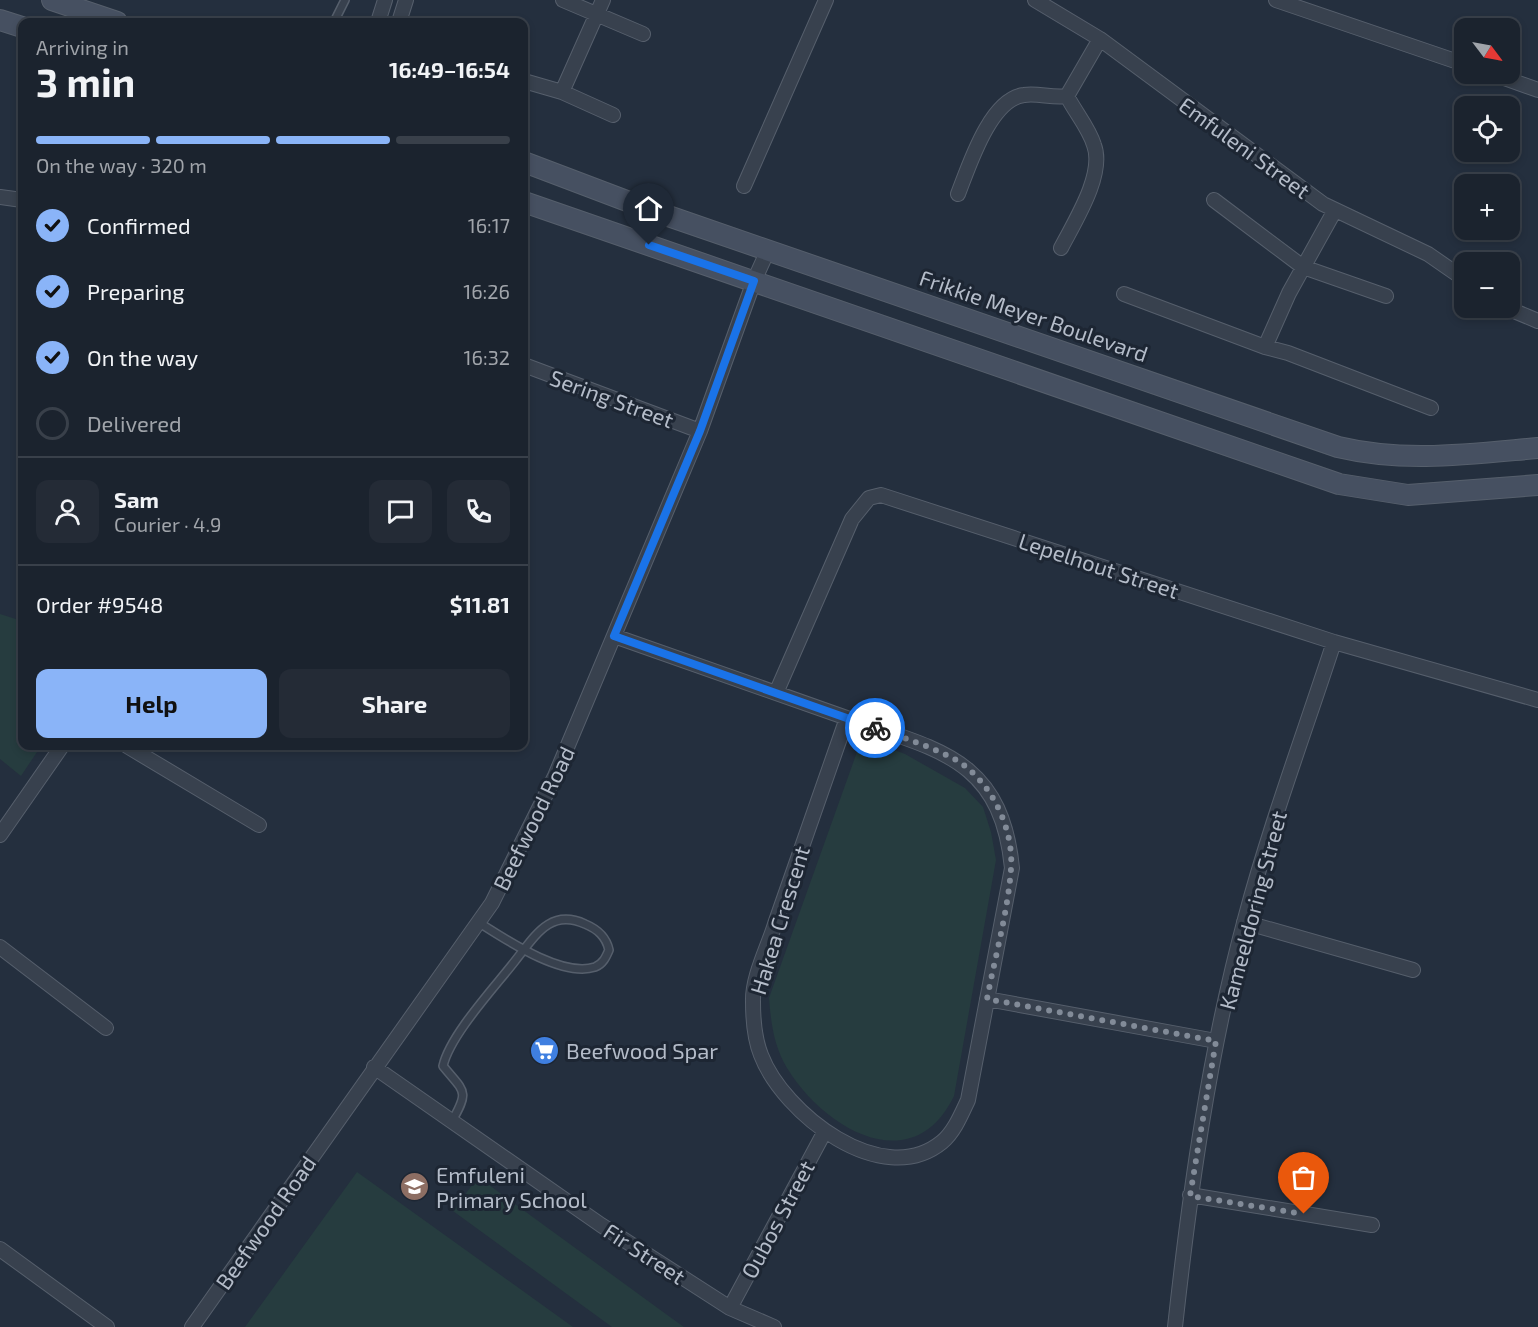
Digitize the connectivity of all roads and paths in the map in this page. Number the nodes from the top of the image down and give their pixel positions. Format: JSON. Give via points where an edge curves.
{"nodes":[{"id":1,"x":52,"y":0,"type":"edge"},
{"id":2,"x":345,"y":0,"type":"edge"},
{"id":3,"x":385,"y":0,"type":"edge"},
{"id":4,"x":406,"y":0,"type":"edge"},
{"id":5,"x":563,"y":0,"type":"edge"},
{"id":6,"x":603,"y":0,"type":"edge"},
{"id":7,"x":826,"y":0,"type":"edge"},
{"id":8,"x":1035,"y":0,"type":"edge"},
{"id":9,"x":1276,"y":0,"type":"edge"},
{"id":10,"x":597,"y":14,"type":"junction"},
{"id":11,"x":74,"y":15,"type":"edge"},
{"id":12,"x":92,"y":18,"type":"edge"},
{"id":13,"x":336,"y":18,"type":"edge"},
{"id":14,"x":379,"y":18,"type":"edge"},
{"id":15,"x":400,"y":18,"type":"edge"},
{"id":16,"x":0,"y":20,"type":"edge"},
{"id":17,"x":18,"y":26,"type":"edge"},
{"id":18,"x":643,"y":34,"type":"dead end"},
{"id":19,"x":1100,"y":39,"type":"junction"},
{"id":20,"x":1454,"y":61,"type":"edge"},
{"id":21,"x":528,"y":82,"type":"edge"},
{"id":22,"x":1520,"y":84,"type":"edge"},
{"id":23,"x":1538,"y":90,"type":"edge"},
{"id":24,"x":562,"y":92,"type":"junction"},
{"id":25,"x":1067,"y":96,"type":"junction"},
{"id":26,"x":614,"y":115,"type":"dead end"},
{"id":27,"x":528,"y":163,"type":"edge"},
{"id":28,"x":744,"y":186,"type":"dead end"},
{"id":29,"x":958,"y":194,"type":"dead end"},
{"id":30,"x":0,"y":197,"type":"edge"},
{"id":31,"x":18,"y":199,"type":"edge"},
{"id":32,"x":1215,"y":200,"type":"dead end"},
{"id":33,"x":528,"y":203,"type":"edge"},
{"id":34,"x":1335,"y":210,"type":"junction"},
{"id":35,"x":1061,"y":248,"type":"dead end"},
{"id":36,"x":768,"y":250,"type":"junction"},
{"id":37,"x":1304,"y":267,"type":"junction"},
{"id":38,"x":1454,"y":272,"type":"edge"},
{"id":39,"x":754,"y":281,"type":"junction"},
{"id":40,"x":1124,"y":294,"type":"dead end"},
{"id":41,"x":1386,"y":296,"type":"dead end"},
{"id":42,"x":1520,"y":313,"type":"edge"},
{"id":43,"x":1538,"y":321,"type":"edge"},
{"id":44,"x":1265,"y":347,"type":"junction"},
{"id":45,"x":528,"y":366,"type":"edge"},
{"id":46,"x":1431,"y":408,"type":"dead end"},
{"id":47,"x":700,"y":431,"type":"junction"},
{"id":48,"x":1538,"y":447,"type":"edge"},
{"id":49,"x":1538,"y":485,"type":"edge"},
{"id":50,"x":614,"y":636,"type":"junction"},
{"id":51,"x":1334,"y":642,"type":"junction"},
{"id":52,"x":776,"y":693,"type":"junction"},
{"id":53,"x":1538,"y":700,"type":"edge"},
{"id":54,"x":847,"y":718,"type":"junction"},
{"id":55,"x":59,"y":750,"type":"edge"},
{"id":56,"x":134,"y":750,"type":"edge"},
{"id":57,"x":259,"y":825,"type":"dead end"},
{"id":58,"x":0,"y":835,"type":"edge"},
{"id":59,"x":478,"y":922,"type":"junction"},
{"id":60,"x":1244,"y":922,"type":"junction"},
{"id":61,"x":0,"y":947,"type":"edge"},
{"id":62,"x":523,"y":951,"type":"junction"},
{"id":63,"x":1413,"y":970,"type":"dead end"},
{"id":64,"x":987,"y":999,"type":"junction"},
{"id":65,"x":106,"y":1028,"type":"dead end"},
{"id":66,"x":1216,"y":1041,"type":"junction"},
{"id":67,"x":374,"y":1067,"type":"junction"},
{"id":68,"x":452,"y":1121,"type":"junction"},
{"id":69,"x":825,"y":1131,"type":"junction"},
{"id":70,"x":1190,"y":1196,"type":"junction"},
{"id":71,"x":1372,"y":1225,"type":"dead end"},
{"id":72,"x":0,"y":1249,"type":"edge"},
{"id":73,"x":730,"y":1308,"type":"junction"},
{"id":74,"x":107,"y":1327,"type":"edge"},
{"id":75,"x":192,"y":1327,"type":"edge"},
{"id":76,"x":774,"y":1327,"type":"edge"},
{"id":77,"x":1174,"y":1327,"type":"edge"}],
"edges":[{"from":1,"to":11,"type":"street"},
{"from":2,"to":13,"type":"lane"},
{"from":3,"to":14,"type":"street"},
{"from":4,"to":15,"type":"street"},
{"from":5,"to":10,"type":"street"},
{"from":6,"to":10,"type":"street"},
{"from":7,"to":28,"type":"street"},
{"from":8,"to":19,"type":"street","name":"Emfuleni Street"},
{"from":9,"to":20,"type":"street"},
{"from":10,"to":18,"type":"street"},
{"from":10,"to":24,"type":"street"},
{"from":11,"to":12,"type":"street"},
{"from":16,"to":17,"type":"street"},
{"from":19,"to":25,"type":"street"},
{"from":19,"to":34,"type":"street","name":"Emfuleni Street","via":[[1287,179]]},
{"from":21,"to":24,"type":"street"},
{"from":22,"to":23,"type":"street"},
{"from":24,"to":26,"type":"street"},
{"from":25,"to":29,"type":"street","via":[[1024,95],[1002,106],[979,141]]},
{"from":25,"to":35,"type":"street","via":[[1094,143],[1098,159],[1096,173]]},
{"from":27,"to":36,"type":"street","name":"Frikkie Meyer Boulevard"},
{"from":30,"to":31,"type":"street"},
{"from":32,"to":37,"type":"street"},
{"from":33,"to":39,"type":"street"},
{"from":34,"to":37,"type":"street"},
{"from":34,"to":38,"type":"street","name":"Emfuleni Street","via":[[1428,254]]},
{"from":36,"to":39,"type":"street","name":"Beefwood Road"},
{"from":36,"to":48,"type":"street","name":"Frikkie Meyer Boulevard","via":[[1338,447],[1383,456],[1423,458]]},
{"from":37,"to":41,"type":"street"},
{"from":37,"to":44,"type":"street"},
{"from":39,"to":47,"type":"street","name":"Beefwood Road"},
{"from":39,"to":49,"type":"street","via":[[1340,484],[1408,495]]},
{"from":40,"to":44,"type":"street"},
{"from":42,"to":43,"type":"street"},
{"from":44,"to":46,"type":"street"},
{"from":45,"to":47,"type":"street","name":"Sering Street"},
{"from":47,"to":50,"type":"street","name":"Beefwood Road"},
{"from":50,"to":52,"type":"street","name":"Hakea Crescent"},
{"from":50,"to":59,"type":"street","name":"Beefwood Road","via":[[555,776],[492,903]]},
{"from":51,"to":52,"type":"street","name":"Lepelhout Street","via":[[881,495],[869,498],[852,519]]},
{"from":51,"to":53,"type":"street","name":"Lepelhout Street"},
{"from":51,"to":60,"type":"street","name":"Kameeldoring Street"},
{"from":52,"to":54,"type":"street","name":"Hakea Crescent"},
{"from":54,"to":64,"type":"street","name":"Hakea Crescent","via":[[933,748],[958,761],[998,806],[1009,837],[1012,868]]},
{"from":54,"to":69,"type":"street","name":"Hakea Crescent","via":[[753,999],[760,1055],[799,1109]]},
{"from":55,"to":58,"type":"street"},
{"from":56,"to":57,"type":"street"},
{"from":59,"to":62,"type":"lane"},
{"from":59,"to":67,"type":"street","name":"Beefwood Road"},
{"from":60,"to":63,"type":"street"},
{"from":60,"to":66,"type":"street","name":"Kameeldoring Street"},
{"from":61,"to":65,"type":"street"},
{"from":62,"to":62,"type":"lane","via":[[556,919],[572,918],[594,928],[607,940],[609,950],[603,962],[594,967],[576,968]]},
{"from":62,"to":68,"type":"lane","via":[[446,1053],[443,1066],[463,1090],[464,1100]]},
{"from":64,"to":66,"type":"street"},
{"from":64,"to":69,"type":"street","name":"Hakea Crescent","via":[[968,1100],[942,1142],[922,1154],[889,1159],[858,1149]]},
{"from":66,"to":70,"type":"street","name":"Kameeldoring Street"},
{"from":67,"to":68,"type":"street","name":"Fir Street"},
{"from":67,"to":75,"type":"street","name":"Beefwood Road"},
{"from":68,"to":73,"type":"street","name":"Fir Street","via":[[601,1225]]},
{"from":69,"to":73,"type":"street","name":"Oubos Street"},
{"from":70,"to":71,"type":"street"},
{"from":70,"to":77,"type":"street","name":"Kameeldoring Street"},
{"from":72,"to":74,"type":"street"},
{"from":73,"to":76,"type":"street","name":"Fir Street"}]}
